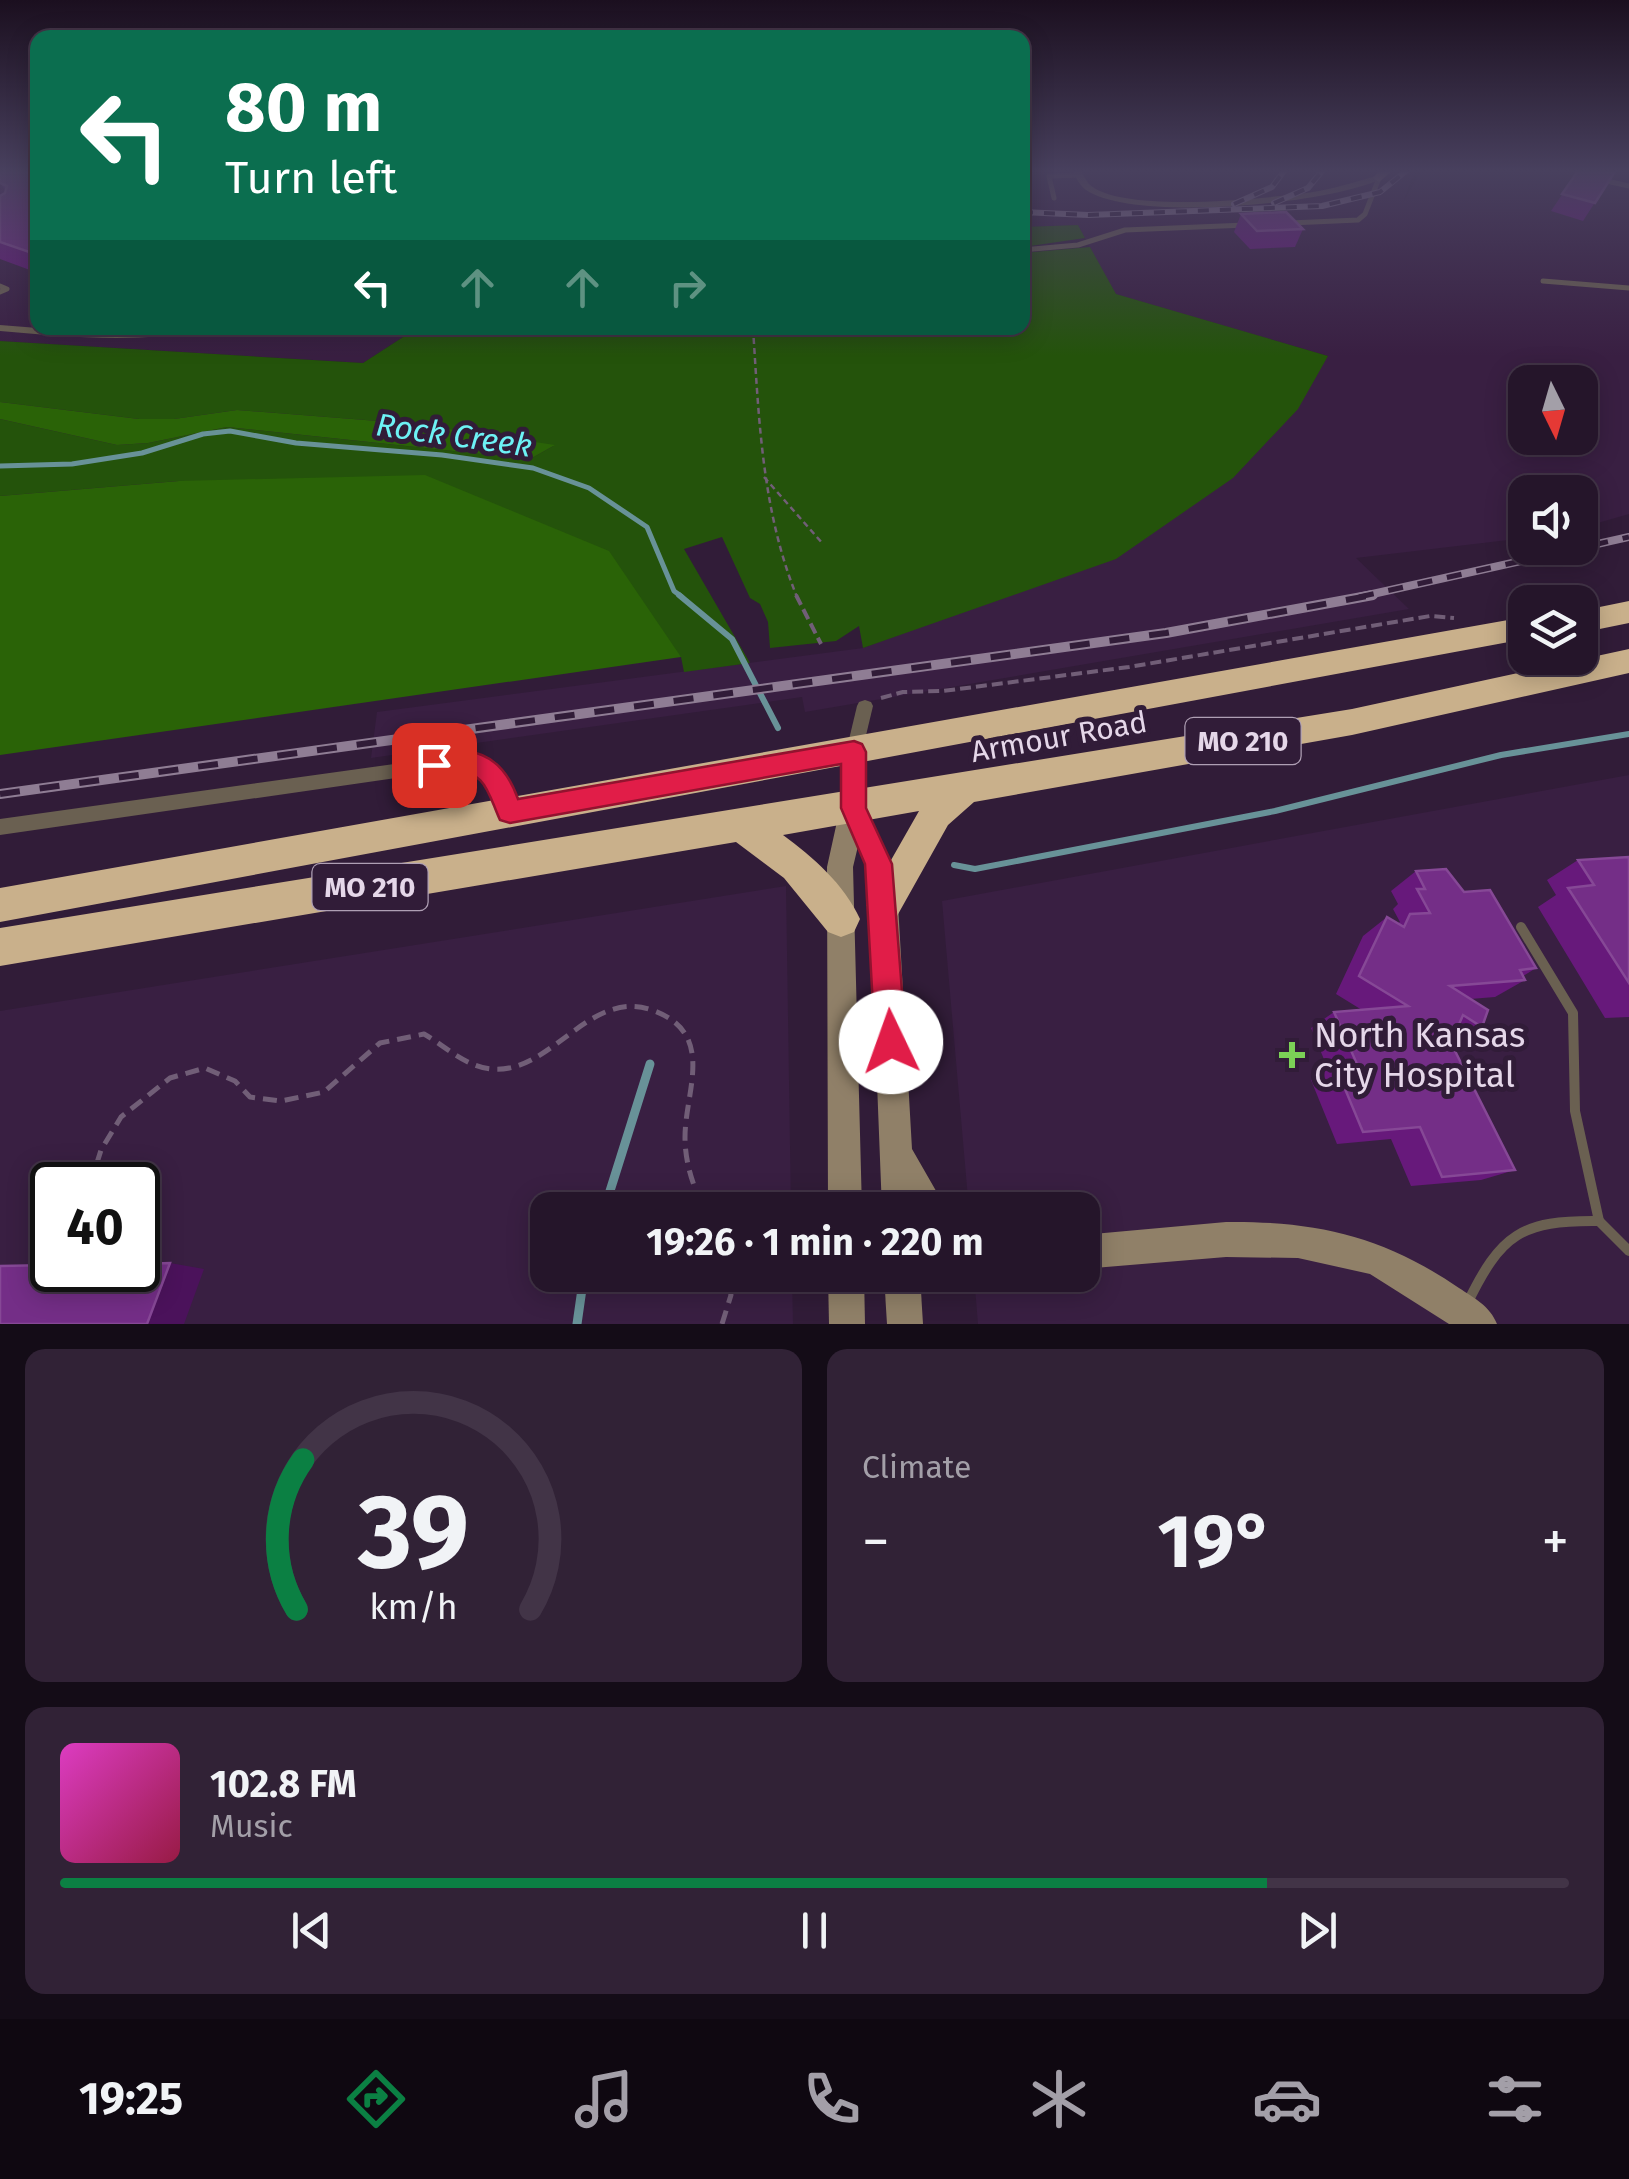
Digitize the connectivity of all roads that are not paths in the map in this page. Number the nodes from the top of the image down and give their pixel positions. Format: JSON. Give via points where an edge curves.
{"nodes":[{"id":1,"x":1116,"y":233,"type":"edge"},
{"id":2,"x":1030,"y":249,"type":"edge"},
{"id":3,"x":1543,"y":281,"type":"dead end"},
{"id":4,"x":1629,"y":288,"type":"edge"},
{"id":5,"x":0,"y":328,"type":"edge"},
{"id":6,"x":30,"y":329,"type":"edge"},
{"id":7,"x":93,"y":335,"type":"edge"},
{"id":8,"x":153,"y":335,"type":"edge"},
{"id":9,"x":1629,"y":612,"type":"edge"},
{"id":10,"x":1598,"y":618,"type":"edge"},
{"id":11,"x":1508,"y":631,"type":"edge"},
{"id":12,"x":1629,"y":661,"type":"edge"},
{"id":13,"x":865,"y":706,"type":"road end"},
{"id":14,"x":854,"y":752,"type":"junction"},
{"id":15,"x":965,"y":789,"type":"junction"},
{"id":16,"x":854,"y":808,"type":"junction"},
{"id":17,"x":510,"y":812,"type":"junction"},
{"id":18,"x":0,"y":826,"type":"edge"},
{"id":19,"x":740,"y":826,"type":"junction"},
{"id":20,"x":884,"y":904,"type":"junction"},
{"id":21,"x":0,"y":905,"type":"edge"},
{"id":22,"x":841,"y":919,"type":"junction"},
{"id":23,"x":1521,"y":926,"type":"dead end"},
{"id":24,"x":0,"y":947,"type":"edge"},
{"id":25,"x":896,"y":1145,"type":"junction"},
{"id":26,"x":845,"y":1192,"type":"edge"},
{"id":27,"x":898,"y":1192,"type":"edge"},
{"id":28,"x":917,"y":1192,"type":"edge"},
{"id":29,"x":1599,"y":1221,"type":"junction"},
{"id":30,"x":1100,"y":1251,"type":"edge"},
{"id":31,"x":1629,"y":1251,"type":"edge"},
{"id":32,"x":846,"y":1292,"type":"edge"},
{"id":33,"x":903,"y":1292,"type":"edge"},
{"id":34,"x":1471,"y":1318,"type":"edge"},
{"id":35,"x":847,"y":1324,"type":"edge"},
{"id":36,"x":905,"y":1324,"type":"edge"}],
"edges":[{"from":1,"to":2,"type":"lane"},
{"from":3,"to":4,"type":"lane"},
{"from":5,"to":6,"type":"street"},
{"from":7,"to":8,"type":"street"},
{"from":9,"to":10,"type":"highway"},
{"from":11,"to":14,"type":"highway","name":"Armour Road","number":"MO 210"},
{"from":12,"to":15,"type":"highway","name":"Armour Road","number":"MO 210","via":[[1352,722]]},
{"from":13,"to":14,"type":"street"},
{"from":14,"to":16,"type":"street"},
{"from":14,"to":17,"type":"highway","number":"MO 210"},
{"from":15,"to":16,"type":"highway","name":"Armour Road","number":"MO 210"},
{"from":15,"to":20,"type":"highway","via":[[936,814]]},
{"from":16,"to":19,"type":"highway","number":"MO 210"},
{"from":16,"to":20,"type":"street","via":[[878,864]]},
{"from":16,"to":22,"type":"street","via":[[840,868]]},
{"from":17,"to":18,"type":"street","via":[[487,768],[466,760]]},
{"from":17,"to":21,"type":"highway","number":"MO 210"},
{"from":19,"to":22,"type":"highway","via":[[783,852]]},
{"from":19,"to":24,"type":"highway","number":"MO 210"},
{"from":20,"to":25,"type":"street"},
{"from":22,"to":26,"type":"street"},
{"from":23,"to":29,"type":"lane","via":[[1573,1013],[1575,1111]]},
{"from":25,"to":27,"type":"street"},
{"from":25,"to":28,"type":"street"},
{"from":29,"to":31,"type":"lane"},
{"from":29,"to":34,"type":"lane","via":[[1547,1219],[1513,1231],[1482,1271]]},
{"from":30,"to":34,"type":"street","via":[[1264,1238],[1318,1244],[1368,1256]]},
{"from":32,"to":35,"type":"street"},
{"from":33,"to":36,"type":"street"}]}
